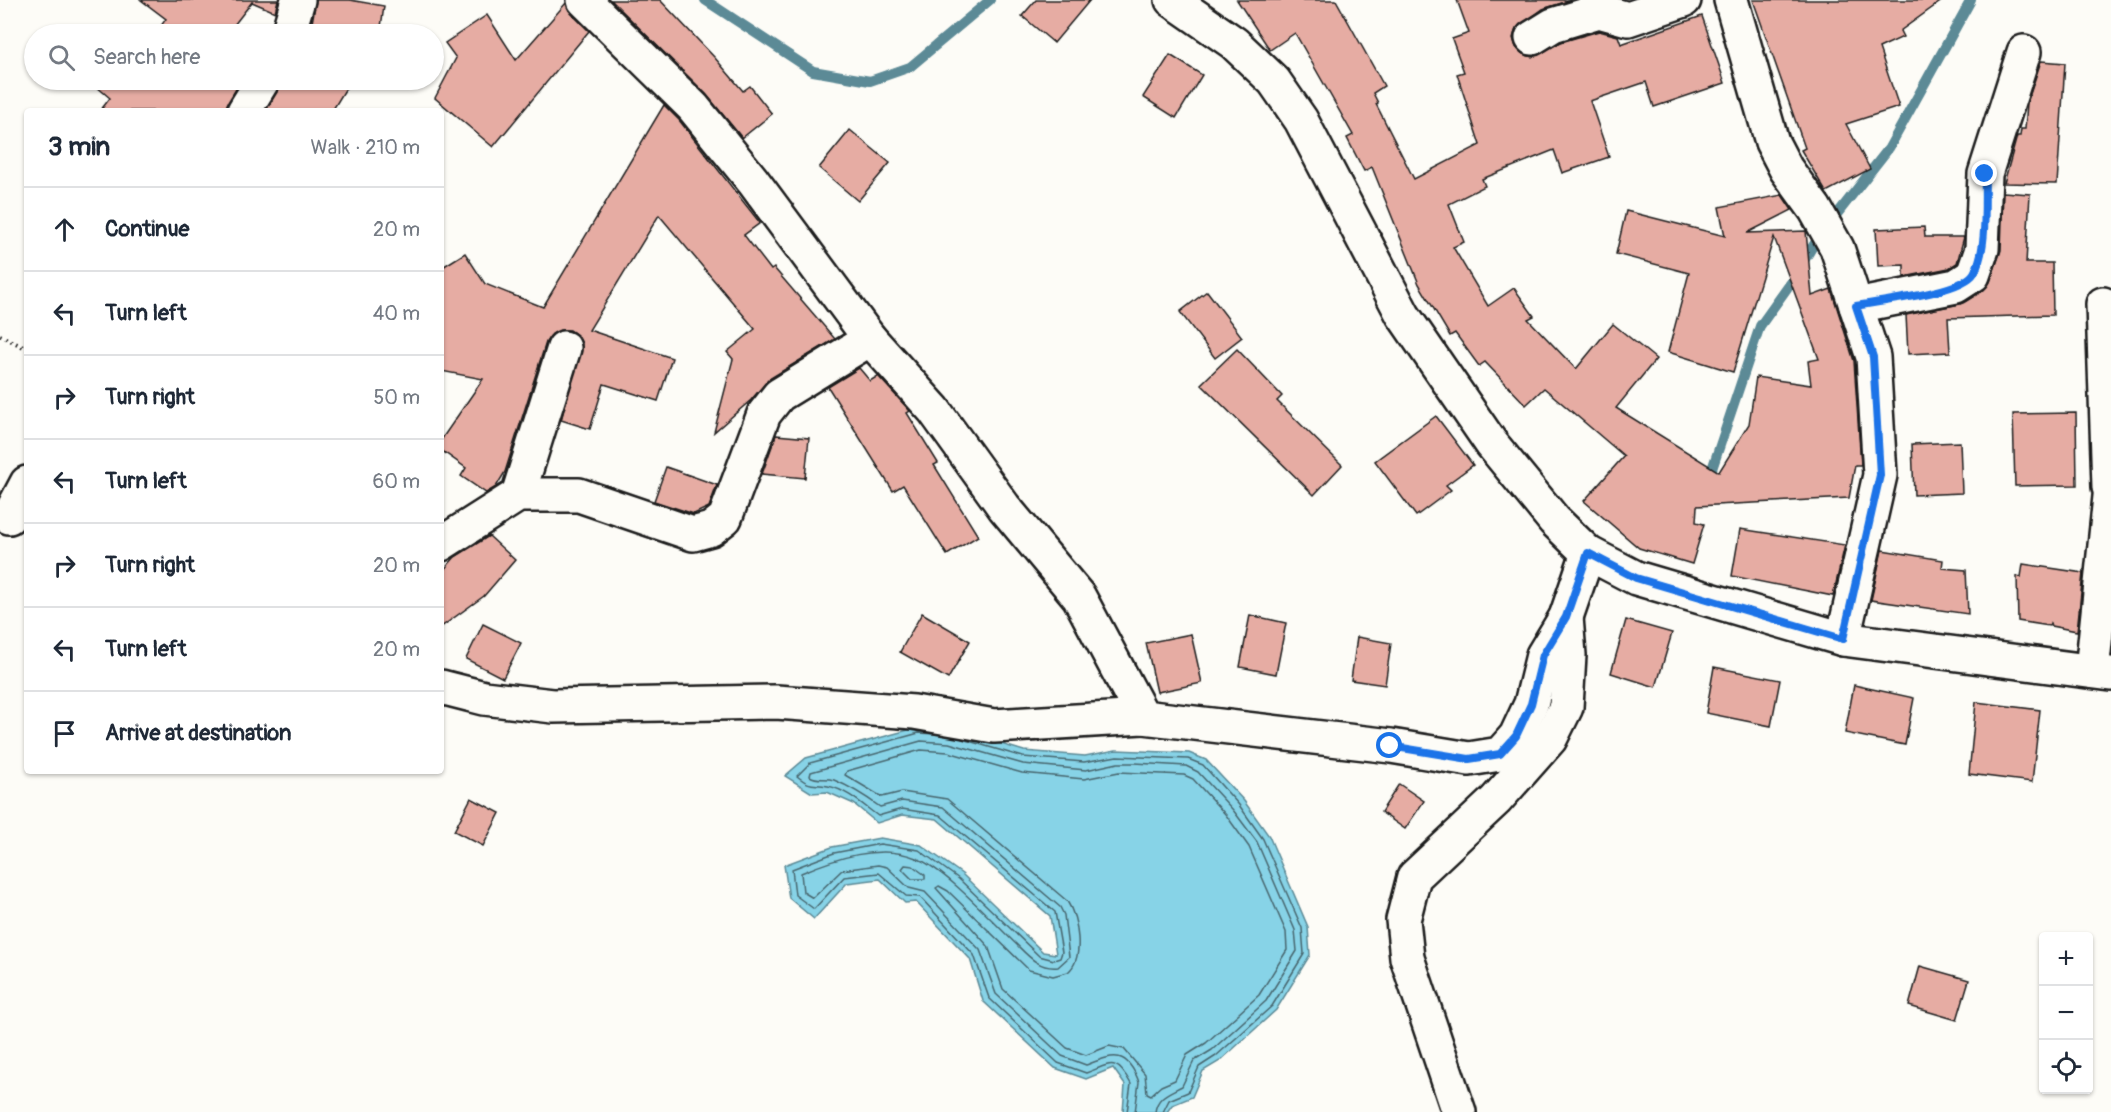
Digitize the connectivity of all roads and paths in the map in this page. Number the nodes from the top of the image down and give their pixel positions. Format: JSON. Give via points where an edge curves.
{"nodes":[{"id":1,"x":298,"y":0,"type":"edge"},
{"id":2,"x":584,"y":0,"type":"edge"},
{"id":3,"x":1173,"y":0,"type":"edge"},
{"id":4,"x":1684,"y":0,"type":"edge"},
{"id":5,"x":1731,"y":0,"type":"edge"},
{"id":6,"x":291,"y":24,"type":"edge"},
{"id":7,"x":1532,"y":38,"type":"dead end"},
{"id":8,"x":2024,"y":52,"type":"dead end"},
{"id":9,"x":257,"y":90,"type":"edge"},
{"id":10,"x":246,"y":108,"type":"edge"},
{"id":11,"x":2103,"y":304,"type":"dead end"},
{"id":12,"x":1856,"y":306,"type":"junction"},
{"id":13,"x":0,"y":335,"type":"edge"},
{"id":14,"x":870,"y":339,"type":"junction"},
{"id":15,"x":24,"y":347,"type":"edge"},
{"id":16,"x":564,"y":348,"type":"dead end"},
{"id":17,"x":2110,"y":487,"type":"edge"},
{"id":18,"x":24,"y":490,"type":"edge"},
{"id":19,"x":518,"y":495,"type":"junction"},
{"id":20,"x":12,"y":518,"type":"edge"},
{"id":21,"x":444,"y":542,"type":"edge"},
{"id":22,"x":1588,"y":553,"type":"junction"},
{"id":23,"x":1566,"y":617,"type":"junction"},
{"id":24,"x":1843,"y":639,"type":"junction"},
{"id":25,"x":2102,"y":673,"type":"edge"},
{"id":26,"x":444,"y":688,"type":"edge"},
{"id":27,"x":1143,"y":717,"type":"junction"},
{"id":28,"x":1459,"y":1112,"type":"edge"}],
"edges":[{"from":1,"to":6,"type":"street"},
{"from":2,"to":14,"type":"street","via":[[693,107]]},
{"from":3,"to":22,"type":"street","via":[[1234,42],[1274,81],[1301,120],[1403,315],[1491,443],[1554,520]]},
{"from":4,"to":7,"type":"street","via":[[1629,19],[1599,11],[1553,25]]},
{"from":5,"to":12,"type":"street","via":[[1772,142],[1837,248]]},
{"from":8,"to":12,"type":"street","via":[[1985,174],[1982,249],[1973,275],[1956,286]]},
{"from":9,"to":10,"type":"street"},
{"from":11,"to":17,"type":"street"},
{"from":12,"to":24,"type":"street","via":[[1873,357],[1880,475]]},
{"from":13,"to":15,"type":"path"},
{"from":14,"to":19,"type":"street","via":[[778,394],[764,414],[724,518],[711,529],[693,534],[579,495]]},
{"from":14,"to":27,"type":"street","via":[[933,410],[1004,507],[1079,597]]},
{"from":16,"to":19,"type":"street"},
{"from":17,"to":25,"type":"street"},
{"from":18,"to":20,"type":"street"},
{"from":19,"to":21,"type":"street"},
{"from":22,"to":23,"type":"street"},
{"from":22,"to":24,"type":"street","via":[[1636,578]]},
{"from":23,"to":27,"type":"street","via":[[1543,655],[1531,704],[1516,736],[1500,754],[1469,759]]},
{"from":23,"to":28,"type":"street","via":[[1566,707],[1550,739],[1496,800],[1414,877],[1403,920],[1407,958]]},
{"from":24,"to":25,"type":"street"},
{"from":26,"to":27,"type":"street","via":[[484,698],[553,706],[776,702],[914,712],[994,726]]}]}
